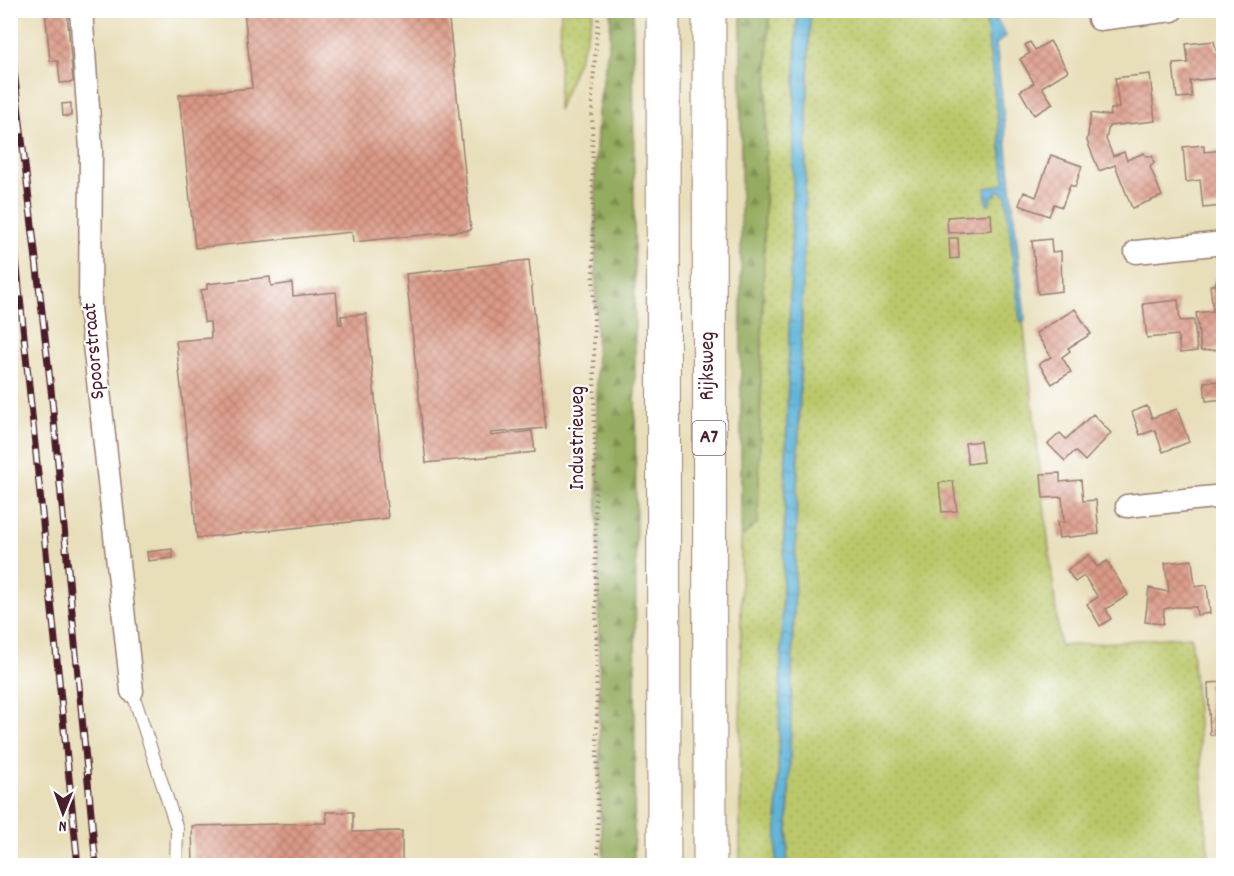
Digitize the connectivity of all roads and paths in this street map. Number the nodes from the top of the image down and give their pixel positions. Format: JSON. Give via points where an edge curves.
{"nodes":[{"id":1,"x":81,"y":10,"type":"edge"},
{"id":2,"x":599,"y":10,"type":"edge"},
{"id":3,"x":663,"y":10,"type":"edge"},
{"id":4,"x":709,"y":10,"type":"edge"},
{"id":5,"x":1172,"y":10,"type":"edge"},
{"id":6,"x":1099,"y":19,"type":"dead end"},
{"id":7,"x":1224,"y":243,"type":"edge"},
{"id":8,"x":1136,"y":252,"type":"dead end"},
{"id":9,"x":1224,"y":496,"type":"edge"},
{"id":10,"x":1127,"y":506,"type":"dead end"},
{"id":11,"x":132,"y":691,"type":"joint"},
{"id":12,"x":176,"y":866,"type":"edge"},
{"id":13,"x":598,"y":866,"type":"edge"},
{"id":14,"x":664,"y":866,"type":"edge"},
{"id":15,"x":710,"y":866,"type":"edge"}],
"edges":[{"from":1,"to":11,"type":"street","name":"Spoorstraat","via":[[91,149],[90,308]]},
{"from":2,"to":13,"type":"path","name":"Industrieweg","via":[[592,95]]},
{"from":3,"to":14,"type":"highway","number":"A7"},
{"from":4,"to":15,"type":"highway","name":"Rijksweg","number":"A7"},
{"from":5,"to":6,"type":"street"},
{"from":7,"to":8,"type":"street"},
{"from":9,"to":10,"type":"street"},
{"from":11,"to":12,"type":"lane","via":[[177,829]]}]}
